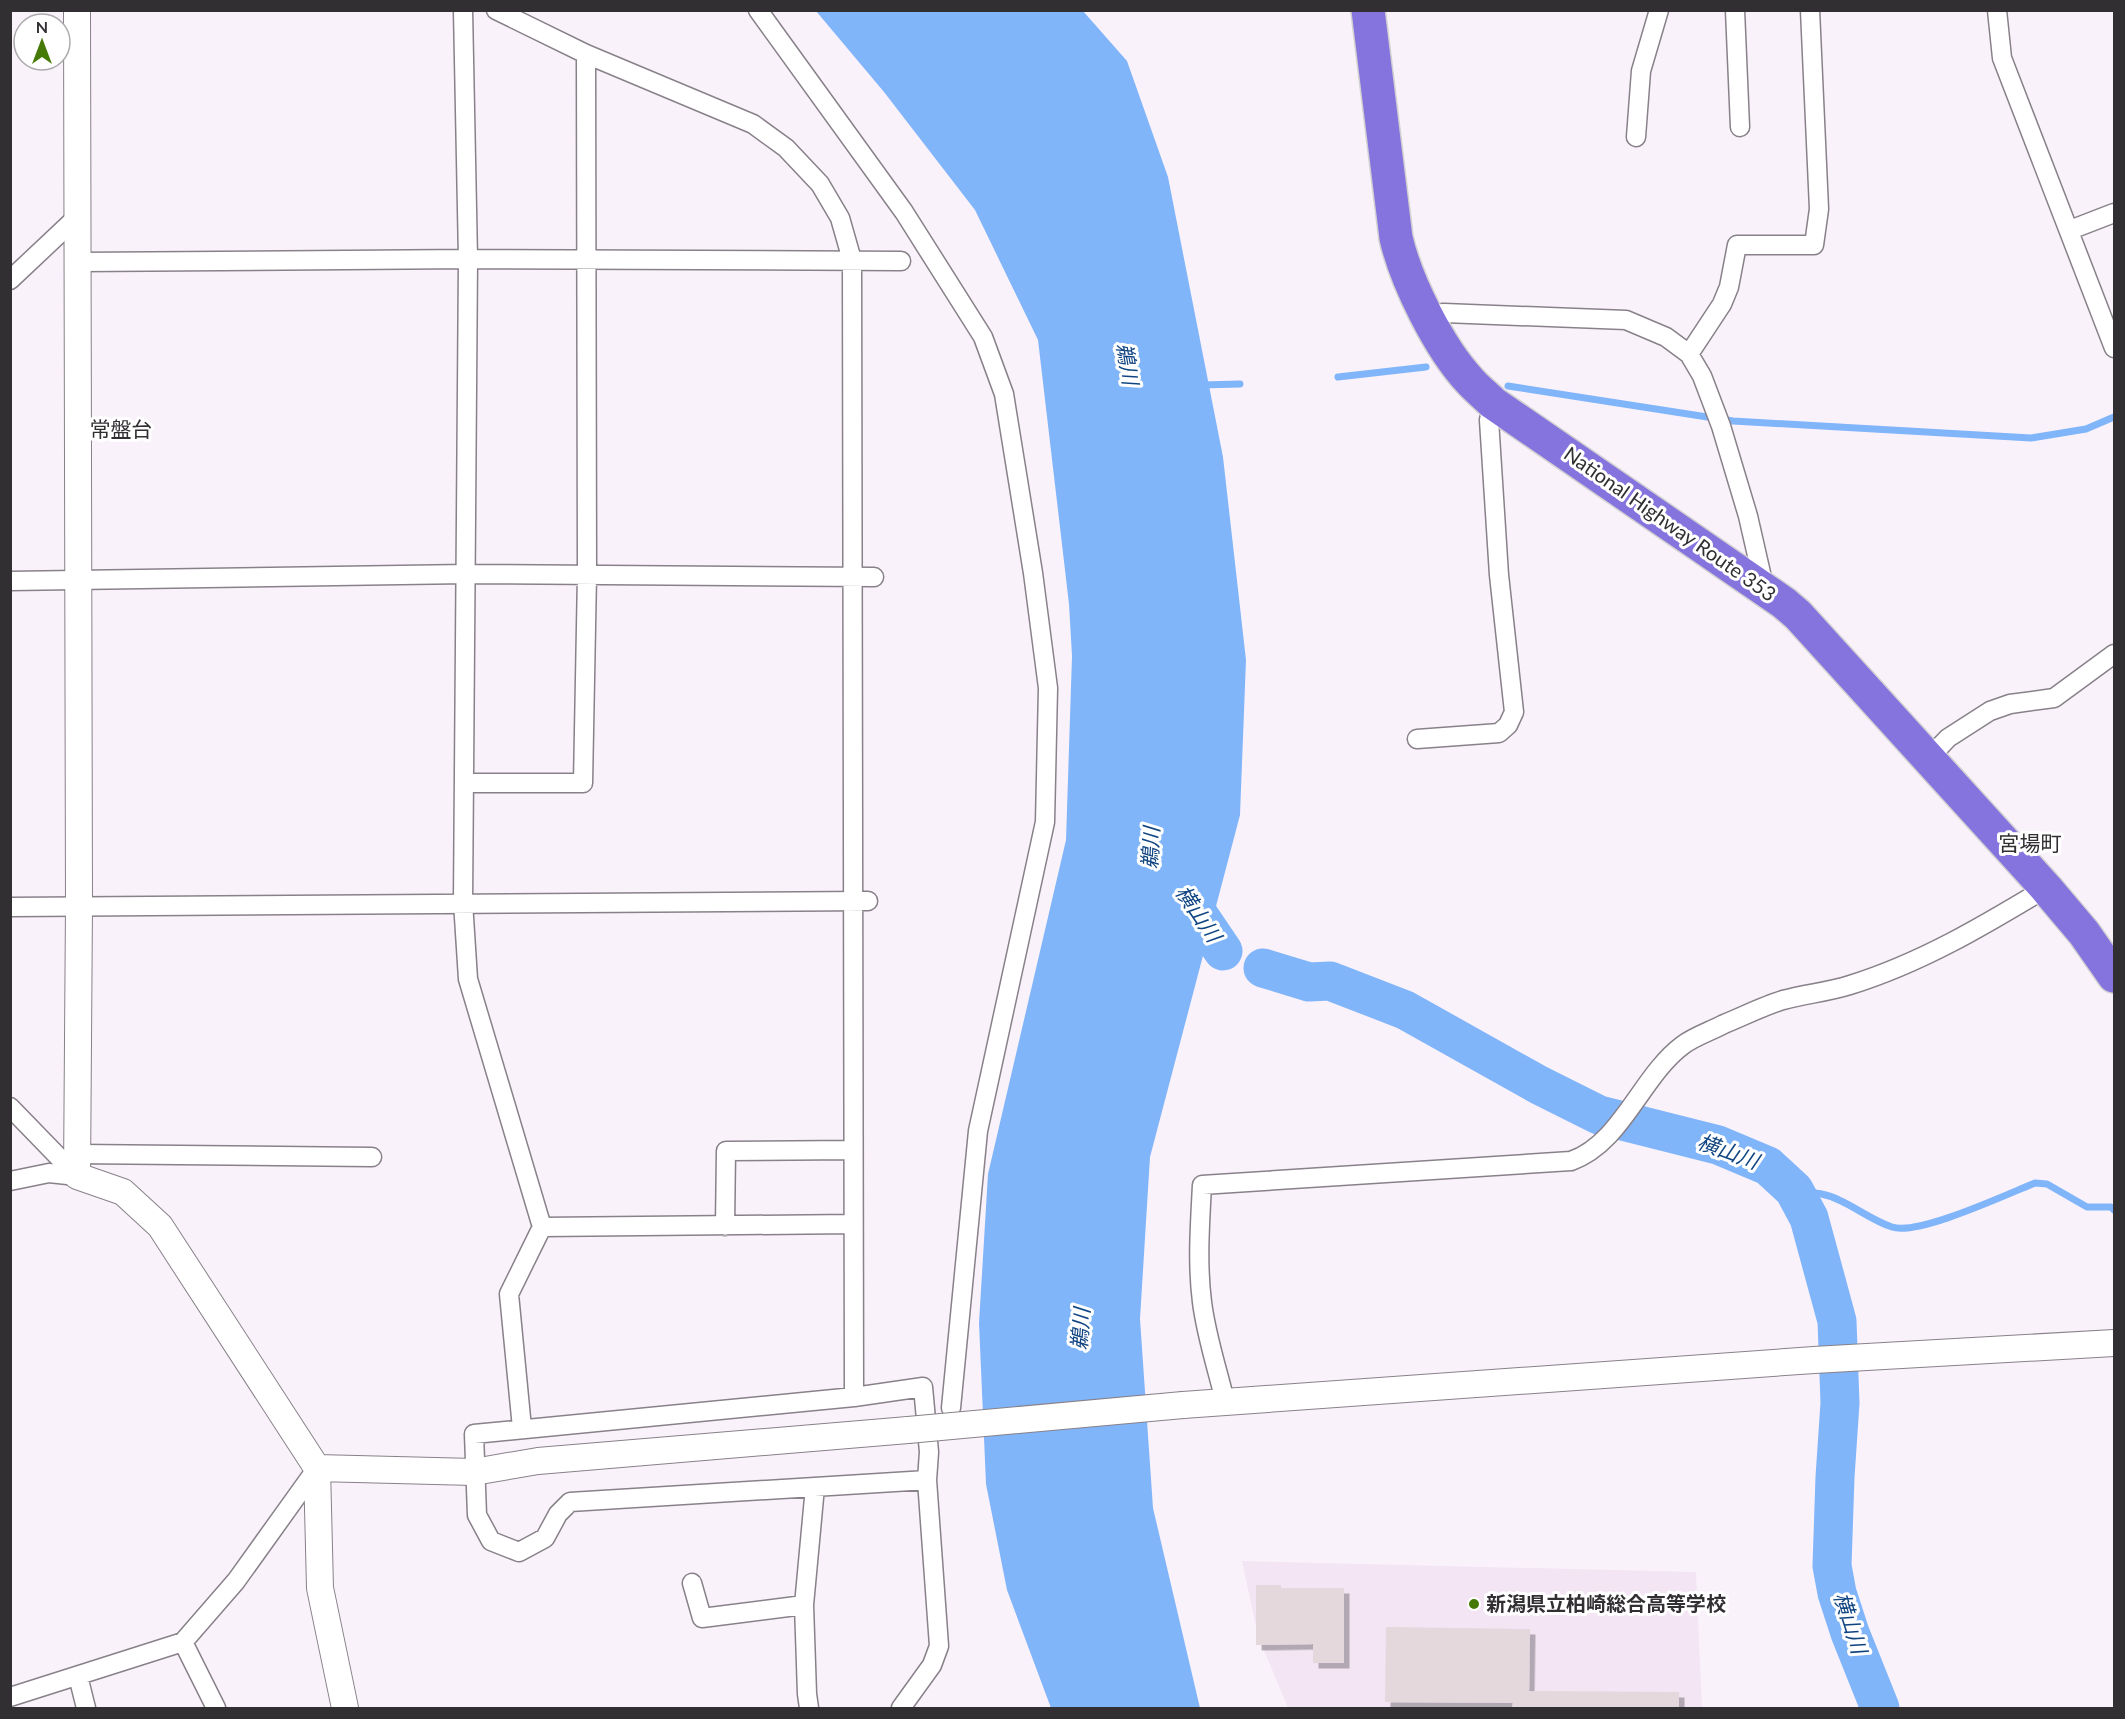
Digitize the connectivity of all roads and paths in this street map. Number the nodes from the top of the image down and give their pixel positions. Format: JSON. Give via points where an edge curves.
{"nodes":[{"id":1,"x":77,"y":10,"type":"edge"},
{"id":2,"x":463,"y":10,"type":"edge"},
{"id":3,"x":496,"y":10,"type":"edge"},
{"id":4,"x":758,"y":10,"type":"edge"},
{"id":5,"x":1368,"y":10,"type":"edge"},
{"id":6,"x":1659,"y":10,"type":"edge"},
{"id":7,"x":1735,"y":10,"type":"edge"},
{"id":8,"x":1810,"y":10,"type":"edge"},
{"id":9,"x":1997,"y":10,"type":"edge"},
{"id":10,"x":586,"y":54,"type":"junction"},
{"id":11,"x":1740,"y":128,"type":"dead end"},
{"id":12,"x":1636,"y":137,"type":"dead end"},
{"id":13,"x":2115,"y":213,"type":"edge"},
{"id":14,"x":78,"y":216,"type":"junction"},
{"id":15,"x":2070,"y":230,"type":"junction"},
{"id":16,"x":468,"y":259,"type":"junction"},
{"id":17,"x":587,"y":259,"type":"junction"},
{"id":18,"x":852,"y":260,"type":"junction"},
{"id":19,"x":901,"y":261,"type":"dead end"},
{"id":20,"x":79,"y":262,"type":"junction"},
{"id":21,"x":10,"y":280,"type":"edge"},
{"id":22,"x":1427,"y":315,"type":"junction"},
{"id":23,"x":2115,"y":348,"type":"edge"},
{"id":24,"x":1689,"y":354,"type":"junction"},
{"id":25,"x":1493,"y":403,"type":"junction"},
{"id":26,"x":466,"y":574,"type":"junction"},
{"id":27,"x":587,"y":575,"type":"junction"},
{"id":28,"x":852,"y":577,"type":"junction"},
{"id":29,"x":874,"y":577,"type":"dead end"},
{"id":30,"x":10,"y":580,"type":"edge"},
{"id":31,"x":79,"y":581,"type":"junction"},
{"id":32,"x":1762,"y":588,"type":"junction"},
{"id":33,"x":2115,"y":654,"type":"edge"},
{"id":34,"x":1417,"y":739,"type":"dead end"},
{"id":35,"x":1929,"y":758,"type":"junction"},
{"id":36,"x":464,"y":783,"type":"junction"},
{"id":37,"x":2046,"y":888,"type":"junction"},
{"id":38,"x":860,"y":901,"type":"junction"},
{"id":39,"x":463,"y":902,"type":"junction"},
{"id":40,"x":10,"y":906,"type":"edge"},
{"id":41,"x":79,"y":906,"type":"junction"},
{"id":42,"x":2115,"y":976,"type":"edge"},
{"id":43,"x":10,"y":1107,"type":"edge"},
{"id":44,"x":853,"y":1150,"type":"junction"},
{"id":45,"x":372,"y":1157,"type":"dead end"},
{"id":46,"x":77,"y":1165,"type":"junction"},
{"id":47,"x":10,"y":1181,"type":"edge"},
{"id":48,"x":853,"y":1224,"type":"junction"},
{"id":49,"x":725,"y":1226,"type":"junction"},
{"id":50,"x":542,"y":1227,"type":"junction"},
{"id":51,"x":2115,"y":1343,"type":"edge"},
{"id":52,"x":854,"y":1397,"type":"junction"},
{"id":53,"x":1225,"y":1401,"type":"junction"},
{"id":54,"x":951,"y":1408,"type":"dead end"},
{"id":55,"x":522,"y":1428,"type":"junction"},
{"id":56,"x":317,"y":1468,"type":"junction"},
{"id":57,"x":474,"y":1472,"type":"junction"},
{"id":58,"x":927,"y":1480,"type":"junction"},
{"id":59,"x":815,"y":1487,"type":"junction"},
{"id":60,"x":692,"y":1584,"type":"dead end"},
{"id":61,"x":804,"y":1605,"type":"junction"},
{"id":62,"x":183,"y":1642,"type":"junction"},
{"id":63,"x":78,"y":1676,"type":"junction"},
{"id":64,"x":10,"y":1697,"type":"edge"},
{"id":65,"x":86,"y":1708,"type":"edge"},
{"id":66,"x":216,"y":1708,"type":"edge"},
{"id":67,"x":345,"y":1708,"type":"edge"},
{"id":68,"x":809,"y":1708,"type":"edge"},
{"id":69,"x":901,"y":1708,"type":"edge"}],
"edges":[{"from":1,"to":14,"type":"street"},
{"from":2,"to":16,"type":"street"},
{"from":3,"to":10,"type":"street"},
{"from":4,"to":54,"type":"street","via":[[904,212],[983,337],[1004,394],[1033,573],[1048,688],[1045,822],[978,1131]]},
{"from":5,"to":22,"type":"highway","name":"National Highway Route 353","via":[[1396,238],[1405,270]]},
{"from":6,"to":12,"type":"street","via":[[1641,72]]},
{"from":7,"to":11,"type":"street"},
{"from":8,"to":24,"type":"street","via":[[1819,209],[1814,245],[1737,245],[1722,304]]},
{"from":9,"to":15,"type":"street","via":[[2002,58]]},
{"from":10,"to":17,"type":"street"},
{"from":10,"to":18,"type":"street","via":[[753,124],[786,148],[820,184],[840,218]]},
{"from":13,"to":15,"type":"street"},
{"from":14,"to":20,"type":"street"},
{"from":14,"to":21,"type":"street"},
{"from":15,"to":23,"type":"street"},
{"from":16,"to":17,"type":"street"},
{"from":16,"to":20,"type":"street"},
{"from":16,"to":26,"type":"street"},
{"from":17,"to":18,"type":"street"},
{"from":17,"to":27,"type":"street"},
{"from":18,"to":19,"type":"street"},
{"from":18,"to":28,"type":"street"},
{"from":20,"to":31,"type":"street"},
{"from":22,"to":24,"type":"street","via":[[1626,320],[1666,337]]},
{"from":22,"to":25,"type":"highway","name":"National Highway Route 353","via":[[1456,364]]},
{"from":24,"to":32,"type":"street","via":[[1718,417],[1748,516]]},
{"from":25,"to":32,"type":"highway","name":"National Highway Route 353"},
{"from":25,"to":34,"type":"street","via":[[1489,420],[1514,712],[1499,733]]},
{"from":26,"to":27,"type":"street"},
{"from":26,"to":31,"type":"street"},
{"from":26,"to":36,"type":"street"},
{"from":27,"to":28,"type":"street"},
{"from":27,"to":36,"type":"street","via":[[583,783]]},
{"from":28,"to":29,"type":"street"},
{"from":28,"to":38,"type":"street"},
{"from":30,"to":31,"type":"street"},
{"from":31,"to":41,"type":"street"},
{"from":32,"to":35,"type":"highway","name":"National Highway Route 353","via":[[1812,629]]},
{"from":33,"to":35,"type":"street","via":[[2054,698],[1990,711],[1948,738]]},
{"from":35,"to":37,"type":"highway","name":"National Highway Route 353"},
{"from":36,"to":39,"type":"street"},
{"from":37,"to":42,"type":"highway","name":"National Highway Route 353"},
{"from":37,"to":53,"type":"street","via":[[1917,960],[1851,985],[1785,1000],[1684,1044],[1657,1070],[1606,1136],[1583,1157],[1571,1161],[1202,1185],[1202,1300]]},
{"from":38,"to":39,"type":"street"},
{"from":38,"to":44,"type":"street"},
{"from":39,"to":41,"type":"street"},
{"from":39,"to":50,"type":"street","via":[[468,979]]},
{"from":40,"to":41,"type":"street"},
{"from":41,"to":46,"type":"street"},
{"from":43,"to":46,"type":"street"},
{"from":44,"to":48,"type":"street"},
{"from":44,"to":49,"type":"street","via":[[726,1151]]},
{"from":45,"to":46,"type":"street"},
{"from":46,"to":47,"type":"street"},
{"from":46,"to":56,"type":"street","via":[[123,1191],[160,1226]]},
{"from":48,"to":49,"type":"street"},
{"from":48,"to":52,"type":"street"},
{"from":49,"to":50,"type":"street"},
{"from":50,"to":55,"type":"street","via":[[509,1294]]},
{"from":51,"to":53,"type":"street"},
{"from":52,"to":55,"type":"street"},
{"from":52,"to":58,"type":"street","via":[[923,1387],[929,1452]]},
{"from":53,"to":57,"type":"street","bridge":true,"via":[[538,1461]]},
{"from":55,"to":57,"type":"street","via":[[474,1434]]},
{"from":56,"to":57,"type":"street"},
{"from":56,"to":62,"type":"street","via":[[236,1581]]},
{"from":56,"to":67,"type":"street","via":[[320,1588]]},
{"from":57,"to":59,"type":"street","via":[[477,1515],[491,1541],[519,1551],[545,1538],[558,1514],[570,1502]]},
{"from":58,"to":59,"type":"street"},
{"from":58,"to":69,"type":"street","via":[[939,1646],[932,1665]]},
{"from":59,"to":61,"type":"street"},
{"from":60,"to":61,"type":"street","via":[[702,1618]]},
{"from":61,"to":68,"type":"street"},
{"from":62,"to":63,"type":"street"},
{"from":62,"to":66,"type":"street"},
{"from":63,"to":64,"type":"street"},
{"from":63,"to":65,"type":"street"}]}
